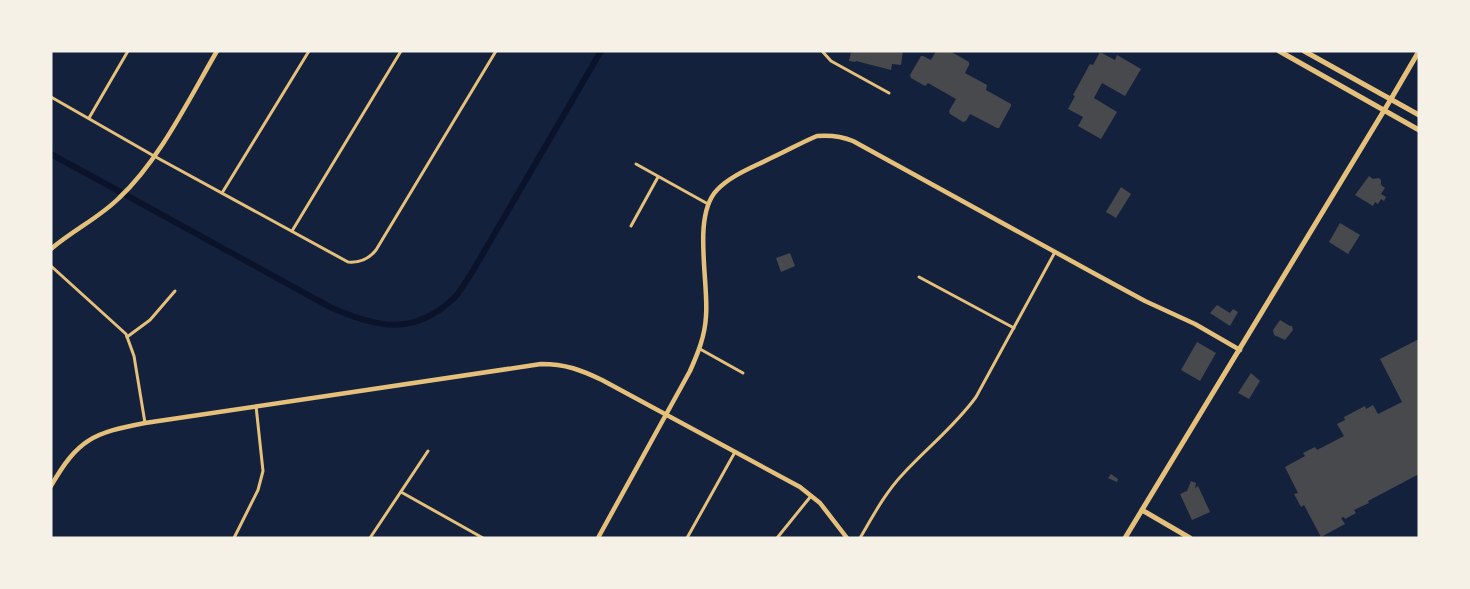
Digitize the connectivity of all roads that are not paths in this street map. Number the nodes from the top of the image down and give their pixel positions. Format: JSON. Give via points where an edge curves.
{"nodes":[{"id":1,"x":217,"y":51,"type":"edge"},
{"id":2,"x":309,"y":51,"type":"edge"},
{"id":3,"x":401,"y":51,"type":"edge"},
{"id":4,"x":496,"y":51,"type":"edge"},
{"id":5,"x":822,"y":51,"type":"edge"},
{"id":6,"x":1279,"y":51,"type":"edge"},
{"id":7,"x":1304,"y":51,"type":"edge"},
{"id":8,"x":1418,"y":51,"type":"edge"},
{"id":9,"x":127,"y":52,"type":"edge"},
{"id":10,"x":889,"y":93,"type":"dead end"},
{"id":11,"x":51,"y":97,"type":"edge"},
{"id":12,"x":1391,"y":100,"type":"junction"},
{"id":13,"x":1384,"y":111,"type":"junction"},
{"id":14,"x":1419,"y":115,"type":"edge"},
{"id":15,"x":89,"y":118,"type":"junction"},
{"id":16,"x":1419,"y":130,"type":"edge"},
{"id":17,"x":154,"y":156,"type":"junction"},
{"id":18,"x":636,"y":164,"type":"dead end"},
{"id":19,"x":658,"y":177,"type":"junction"},
{"id":20,"x":222,"y":193,"type":"junction"},
{"id":21,"x":708,"y":204,"type":"junction"},
{"id":22,"x":632,"y":226,"type":"dead end"},
{"id":23,"x":292,"y":231,"type":"junction"},
{"id":24,"x":51,"y":249,"type":"edge"},
{"id":25,"x":1055,"y":252,"type":"junction"},
{"id":26,"x":51,"y":266,"type":"edge"},
{"id":27,"x":919,"y":277,"type":"dead end"},
{"id":28,"x":175,"y":291,"type":"dead end"},
{"id":29,"x":1014,"y":328,"type":"junction"},
{"id":30,"x":127,"y":337,"type":"junction"},
{"id":31,"x":700,"y":348,"type":"junction"},
{"id":32,"x":1240,"y":350,"type":"junction"},
{"id":33,"x":744,"y":373,"type":"dead end"},
{"id":34,"x":256,"y":406,"type":"junction"},
{"id":35,"x":666,"y":414,"type":"junction"},
{"id":36,"x":145,"y":423,"type":"junction"},
{"id":37,"x":428,"y":452,"type":"dead end"},
{"id":38,"x":735,"y":452,"type":"junction"},
{"id":39,"x":51,"y":486,"type":"edge"},
{"id":40,"x":401,"y":492,"type":"junction"},
{"id":41,"x":811,"y":496,"type":"junction"},
{"id":42,"x":1142,"y":510,"type":"junction"},
{"id":43,"x":234,"y":538,"type":"edge"},
{"id":44,"x":370,"y":538,"type":"edge"},
{"id":45,"x":483,"y":538,"type":"edge"},
{"id":46,"x":598,"y":538,"type":"edge"},
{"id":47,"x":687,"y":538,"type":"edge"},
{"id":48,"x":777,"y":538,"type":"edge"},
{"id":49,"x":847,"y":538,"type":"edge"},
{"id":50,"x":860,"y":538,"type":"edge"},
{"id":51,"x":1125,"y":538,"type":"edge"},
{"id":52,"x":1190,"y":538,"type":"edge"}],
"edges":[{"from":1,"to":17,"type":"street"},
{"from":2,"to":20,"type":"street"},
{"from":3,"to":23,"type":"street"},
{"from":4,"to":23,"type":"street","via":[[371,257],[348,262]]},
{"from":5,"to":10,"type":"street","via":[[831,61]]},
{"from":6,"to":13,"type":"main road"},
{"from":7,"to":12,"type":"main road"},
{"from":8,"to":12,"type":"main road"},
{"from":9,"to":15,"type":"street"},
{"from":11,"to":15,"type":"street"},
{"from":12,"to":13,"type":"main road"},
{"from":12,"to":14,"type":"main road"},
{"from":13,"to":16,"type":"main road"},
{"from":13,"to":32,"type":"main road"},
{"from":15,"to":17,"type":"street"},
{"from":17,"to":20,"type":"street"},
{"from":17,"to":24,"type":"street","via":[[120,197]]},
{"from":18,"to":19,"type":"street"},
{"from":19,"to":21,"type":"street"},
{"from":19,"to":22,"type":"street"},
{"from":20,"to":23,"type":"street"},
{"from":21,"to":25,"type":"street","via":[[724,184],[798,144],[817,136],[843,137]]},
{"from":21,"to":31,"type":"street","via":[[704,221],[706,317]]},
{"from":25,"to":29,"type":"street"},
{"from":25,"to":32,"type":"street"},
{"from":26,"to":30,"type":"street"},
{"from":27,"to":29,"type":"street"},
{"from":28,"to":30,"type":"street","via":[[150,320]]},
{"from":29,"to":50,"type":"street","via":[[968,409],[891,487]]},
{"from":30,"to":36,"type":"street","via":[[134,356]]},
{"from":31,"to":33,"type":"street"},
{"from":31,"to":35,"type":"street"},
{"from":32,"to":42,"type":"main road"},
{"from":34,"to":35,"type":"street","via":[[556,364],[584,372]]},
{"from":34,"to":36,"type":"street"},
{"from":34,"to":43,"type":"street","via":[[263,471],[258,490]]},
{"from":35,"to":38,"type":"street"},
{"from":35,"to":46,"type":"street"},
{"from":36,"to":39,"type":"street","via":[[114,429],[87,441],[65,463]]},
{"from":37,"to":40,"type":"street"},
{"from":38,"to":41,"type":"street"},
{"from":38,"to":47,"type":"street"},
{"from":40,"to":44,"type":"street"},
{"from":40,"to":45,"type":"street"},
{"from":41,"to":48,"type":"street"},
{"from":41,"to":49,"type":"street"},
{"from":42,"to":51,"type":"main road"},
{"from":42,"to":52,"type":"main road"}]}
